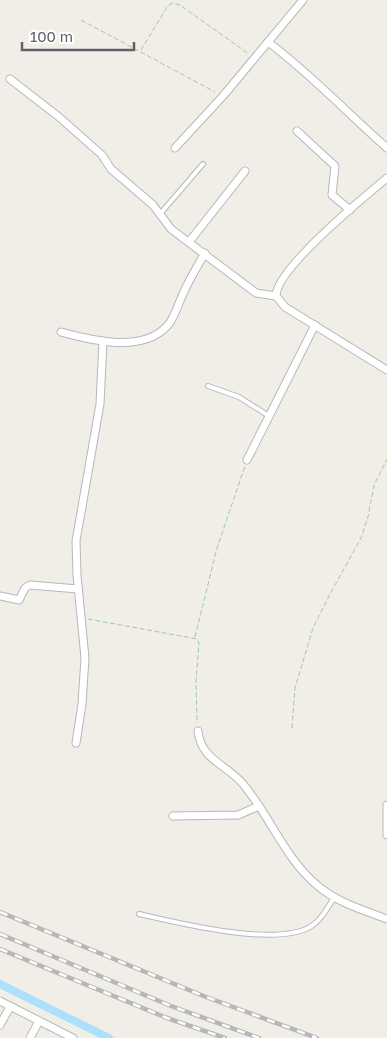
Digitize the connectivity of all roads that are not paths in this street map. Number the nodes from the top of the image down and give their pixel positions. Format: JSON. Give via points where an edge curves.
{"nodes":[{"id":1,"x":303,"y":0,"type":"edge"},
{"id":2,"x":268,"y":42,"type":"junction"},
{"id":3,"x":10,"y":79,"type":"dead end"},
{"id":4,"x":297,"y":131,"type":"dead end"},
{"id":5,"x":175,"y":148,"type":"dead end"},
{"id":6,"x":387,"y":148,"type":"edge"},
{"id":7,"x":203,"y":164,"type":"dead end"},
{"id":8,"x":245,"y":171,"type":"dead end"},
{"id":9,"x":387,"y":178,"type":"edge"},
{"id":10,"x":350,"y":210,"type":"junction"},
{"id":11,"x":160,"y":214,"type":"junction"},
{"id":12,"x":189,"y":242,"type":"junction"},
{"id":13,"x":205,"y":253,"type":"junction"},
{"id":14,"x":276,"y":296,"type":"junction"},
{"id":15,"x":315,"y":325,"type":"junction"},
{"id":16,"x":61,"y":332,"type":"dead end"},
{"id":17,"x":103,"y":341,"type":"junction"},
{"id":18,"x":387,"y":370,"type":"edge"},
{"id":19,"x":208,"y":386,"type":"dead end"},
{"id":20,"x":269,"y":416,"type":"junction"},
{"id":21,"x":247,"y":460,"type":"road end"},
{"id":22,"x":78,"y":589,"type":"junction"},
{"id":23,"x":0,"y":596,"type":"edge"},
{"id":24,"x":198,"y":731,"type":"road end"},
{"id":25,"x":76,"y":743,"type":"dead end"},
{"id":26,"x":387,"y":805,"type":"edge"},
{"id":27,"x":259,"y":806,"type":"junction"},
{"id":28,"x":173,"y":816,"type":"dead end"},
{"id":29,"x":387,"y":835,"type":"edge"},
{"id":30,"x":334,"y":897,"type":"junction"},
{"id":31,"x":139,"y":914,"type":"dead end"},
{"id":32,"x":387,"y":919,"type":"edge"},
{"id":33,"x":0,"y":1001,"type":"edge"},
{"id":34,"x":10,"y":1007,"type":"junction"},
{"id":35,"x":39,"y":1021,"type":"junction"},
{"id":36,"x":0,"y":1025,"type":"edge"},
{"id":37,"x":30,"y":1038,"type":"edge"},
{"id":38,"x":73,"y":1038,"type":"edge"}],
"edges":[{"from":1,"to":2,"type":"street"},
{"from":2,"to":5,"type":"street"},
{"from":2,"to":6,"type":"street"},
{"from":3,"to":11,"type":"street","via":[[102,155],[111,169]]},
{"from":4,"to":10,"type":"street","via":[[335,166],[332,195]]},
{"from":7,"to":11,"type":"lane"},
{"from":8,"to":12,"type":"street"},
{"from":9,"to":10,"type":"street"},
{"from":10,"to":14,"type":"street","via":[[284,274]]},
{"from":11,"to":12,"type":"street","via":[[171,229]]},
{"from":12,"to":13,"type":"street"},
{"from":13,"to":14,"type":"street","via":[[256,293]]},
{"from":13,"to":17,"type":"street","via":[[174,316],[162,331],[134,342]]},
{"from":14,"to":15,"type":"street","via":[[285,307]]},
{"from":15,"to":18,"type":"street"},
{"from":15,"to":20,"type":"street"},
{"from":16,"to":17,"type":"street"},
{"from":17,"to":22,"type":"street","via":[[100,404],[76,541]]},
{"from":19,"to":20,"type":"lane","via":[[239,397]]},
{"from":20,"to":21,"type":"street"},
{"from":22,"to":23,"type":"street","via":[[30,585],[19,600]]},
{"from":22,"to":25,"type":"street","via":[[84,684]]},
{"from":24,"to":27,"type":"street","via":[[203,750],[237,777]]},
{"from":26,"to":29,"type":"street"},
{"from":27,"to":28,"type":"street","via":[[238,816]]},
{"from":27,"to":30,"type":"street","via":[[309,878]]},
{"from":30,"to":31,"type":"lane","via":[[312,927],[290,933],[209,929]]},
{"from":30,"to":32,"type":"street"},
{"from":33,"to":34,"type":"street"},
{"from":34,"to":35,"type":"street"},
{"from":34,"to":36,"type":"street"},
{"from":35,"to":37,"type":"street"},
{"from":35,"to":38,"type":"street"}]}
